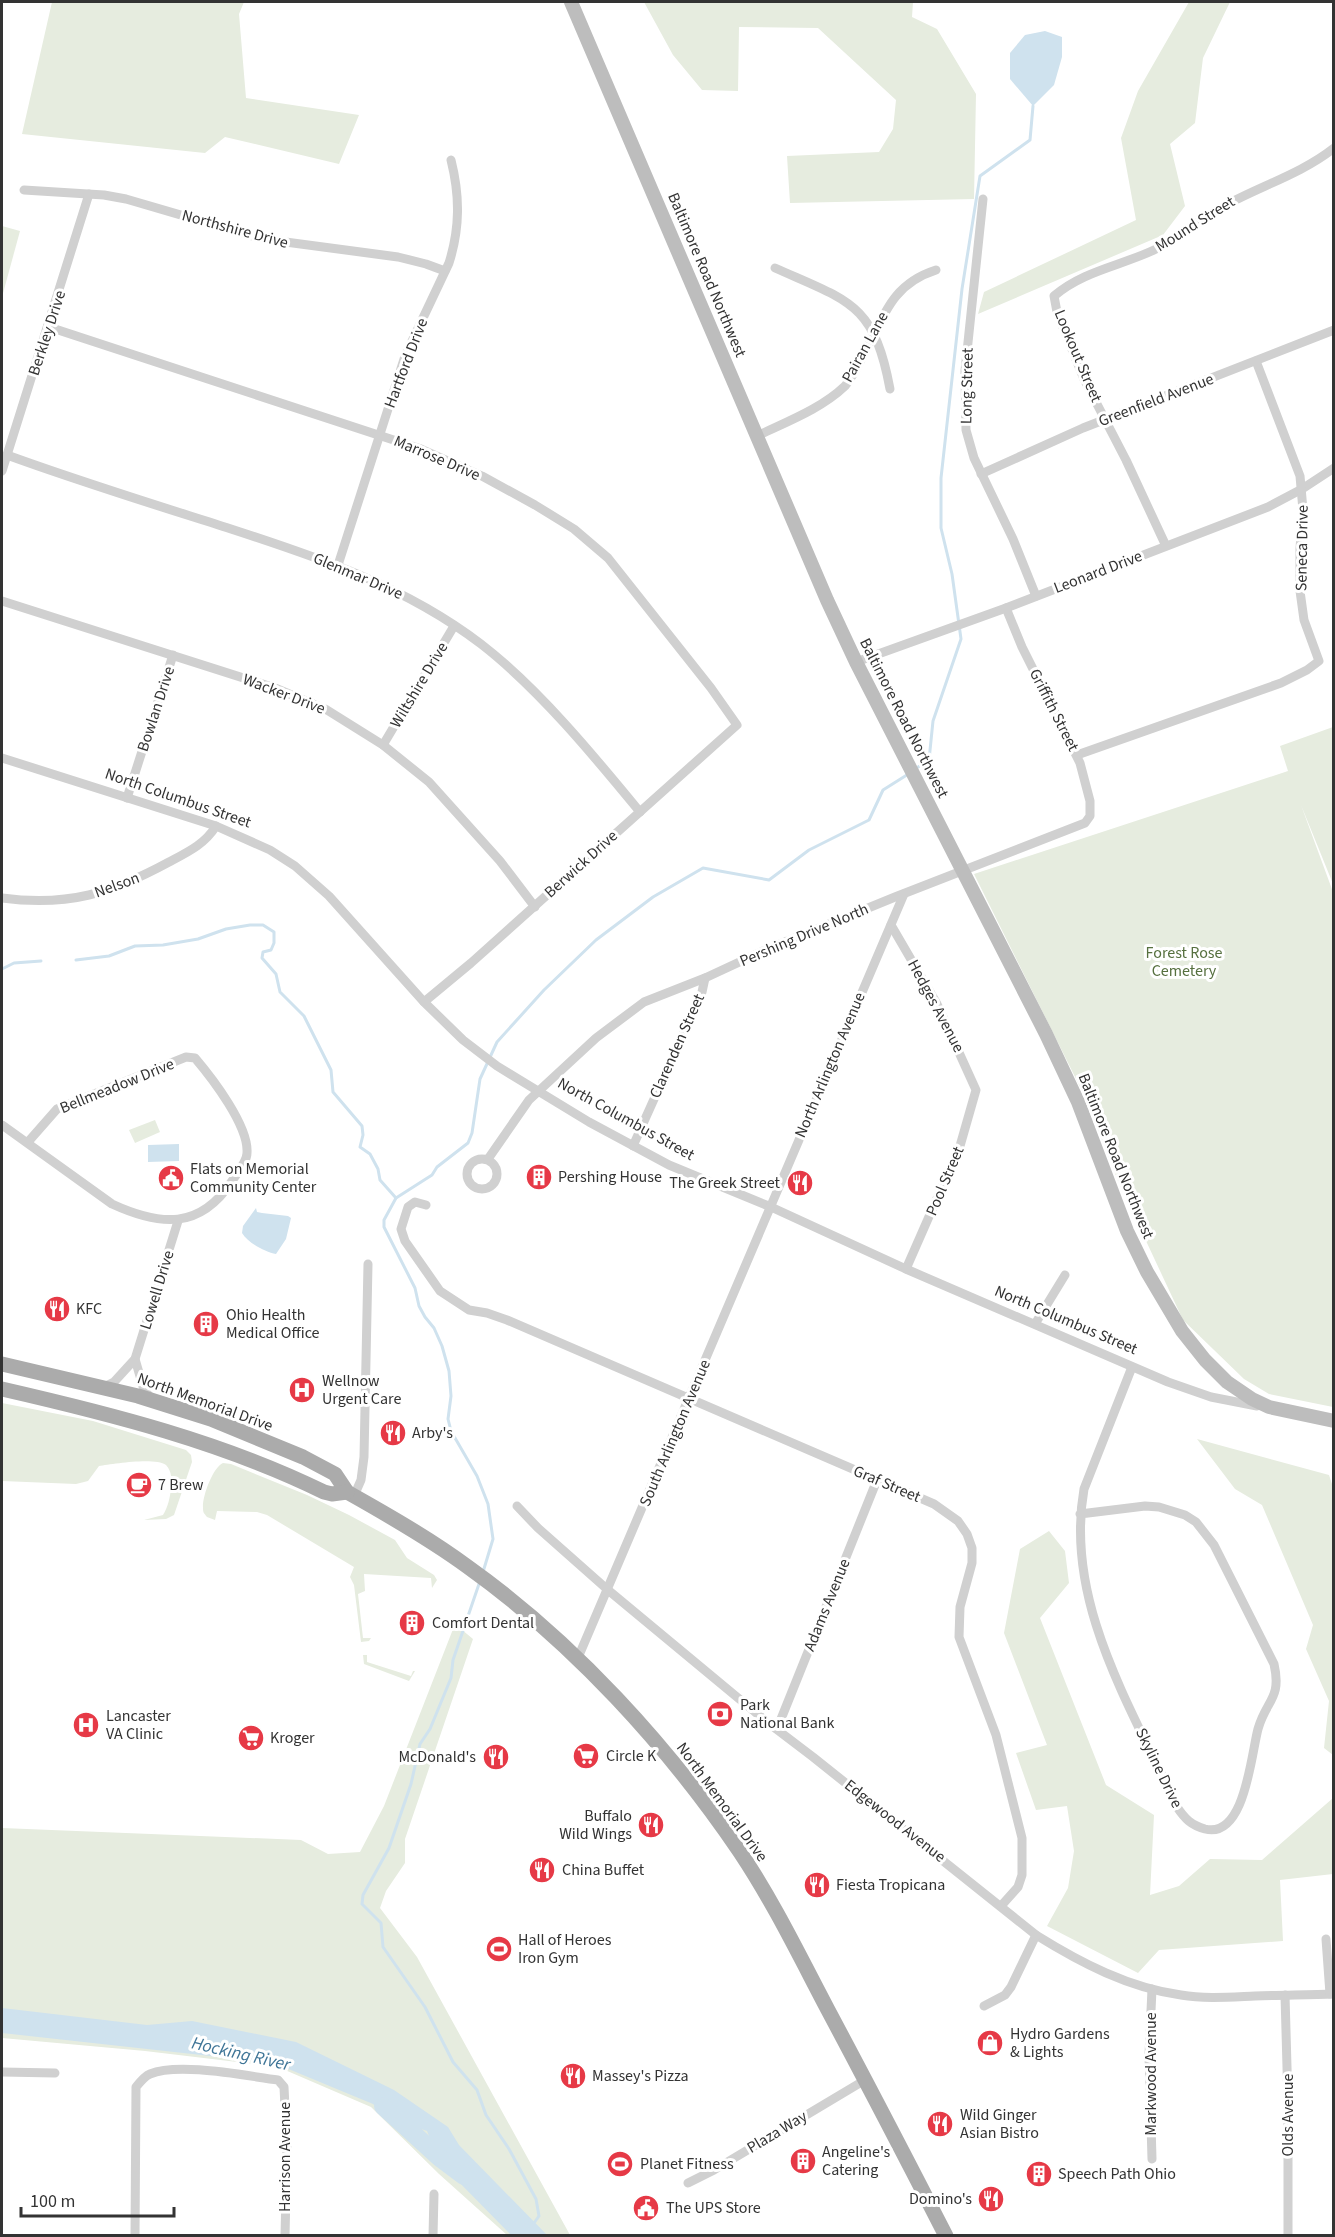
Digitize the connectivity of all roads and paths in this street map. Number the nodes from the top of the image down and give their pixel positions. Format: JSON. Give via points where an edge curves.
{"nodes":[{"id":1,"x":571,"y":2,"type":"edge"},
{"id":2,"x":1334,"y":148,"type":"edge"},
{"id":3,"x":451,"y":160,"type":"dead end"},
{"id":4,"x":24,"y":190,"type":"dead end"},
{"id":5,"x":89,"y":194,"type":"junction"},
{"id":6,"x":983,"y":199,"type":"dead end"},
{"id":7,"x":775,"y":268,"type":"dead end"},
{"id":8,"x":936,"y":270,"type":"dead end"},
{"id":9,"x":445,"y":271,"type":"junction"},
{"id":10,"x":1054,"y":296,"type":"joint"},
{"id":11,"x":49,"y":327,"type":"junction"},
{"id":12,"x":1334,"y":330,"type":"edge"},
{"id":13,"x":874,"y":333,"type":"junction"},
{"id":14,"x":1256,"y":361,"type":"junction"},
{"id":15,"x":891,"y":389,"type":"dead end"},
{"id":16,"x":1106,"y":420,"type":"junction"},
{"id":17,"x":379,"y":434,"type":"junction"},
{"id":18,"x":757,"y":436,"type":"junction"},
{"id":19,"x":7,"y":455,"type":"junction"},
{"id":20,"x":1334,"y":468,"type":"edge"},
{"id":21,"x":2,"y":471,"type":"edge"},
{"id":22,"x":981,"y":474,"type":"junction"},
{"id":23,"x":1302,"y":489,"type":"junction"},
{"id":24,"x":1166,"y":546,"type":"junction"},
{"id":25,"x":338,"y":565,"type":"junction"},
{"id":26,"x":1036,"y":596,"type":"junction"},
{"id":27,"x":2,"y":602,"type":"edge"},
{"id":28,"x":1006,"y":608,"type":"junction"},
{"id":29,"x":454,"y":626,"type":"junction"},
{"id":30,"x":173,"y":655,"type":"junction"},
{"id":31,"x":856,"y":662,"type":"junction"},
{"id":32,"x":737,"y":725,"type":"joint"},
{"id":33,"x":383,"y":745,"type":"junction"},
{"id":34,"x":1077,"y":754,"type":"junction"},
{"id":35,"x":2,"y":758,"type":"edge"},
{"id":36,"x":127,"y":798,"type":"junction"},
{"id":37,"x":640,"y":812,"type":"junction"},
{"id":38,"x":1090,"y":816,"type":"joint"},
{"id":39,"x":216,"y":826,"type":"junction"},
{"id":40,"x":963,"y":871,"type":"junction"},
{"id":41,"x":904,"y":894,"type":"junction"},
{"id":42,"x":2,"y":898,"type":"edge"},
{"id":43,"x":535,"y":907,"type":"junction"},
{"id":44,"x":891,"y":925,"type":"junction"},
{"id":45,"x":705,"y":978,"type":"junction"},
{"id":46,"x":424,"y":1002,"type":"junction"},
{"id":47,"x":539,"y":1090,"type":"junction"},
{"id":48,"x":976,"y":1090,"type":"joint"},
{"id":49,"x":2,"y":1125,"type":"edge"},
{"id":50,"x":27,"y":1142,"type":"junction"},
{"id":51,"x":633,"y":1146,"type":"junction"},
{"id":52,"x":488,"y":1159,"type":"dead end"},
{"id":53,"x":426,"y":1206,"type":"dead end"},
{"id":54,"x":771,"y":1207,"type":"junction"},
{"id":55,"x":178,"y":1221,"type":"junction"},
{"id":56,"x":368,"y":1264,"type":"dead end"},
{"id":57,"x":906,"y":1269,"type":"junction"},
{"id":58,"x":1065,"y":1275,"type":"dead end"},
{"id":59,"x":1035,"y":1324,"type":"junction"},
{"id":60,"x":135,"y":1359,"type":"junction"},
{"id":61,"x":2,"y":1364,"type":"edge"},
{"id":62,"x":1132,"y":1367,"type":"junction"},
{"id":63,"x":104,"y":1387,"type":"junction"},
{"id":64,"x":5,"y":1391,"type":"edge"},
{"id":65,"x":690,"y":1399,"type":"junction"},
{"id":66,"x":153,"y":1400,"type":"junction"},
{"id":67,"x":1269,"y":1407,"type":"junction"},
{"id":68,"x":1334,"y":1421,"type":"edge"},
{"id":69,"x":877,"y":1480,"type":"junction"},
{"id":70,"x":351,"y":1494,"type":"junction"},
{"id":71,"x":517,"y":1506,"type":"dead end"},
{"id":72,"x":1080,"y":1514,"type":"junction"},
{"id":73,"x":608,"y":1590,"type":"junction"},
{"id":74,"x":577,"y":1660,"type":"junction"},
{"id":75,"x":777,"y":1729,"type":"junction"},
{"id":76,"x":1001,"y":1906,"type":"junction"},
{"id":77,"x":1036,"y":1935,"type":"junction"},
{"id":78,"x":1326,"y":1939,"type":"dead end"},
{"id":79,"x":1152,"y":1989,"type":"junction"},
{"id":80,"x":1332,"y":1994,"type":"edge"},
{"id":81,"x":1285,"y":1995,"type":"junction"},
{"id":82,"x":984,"y":2006,"type":"dead end"},
{"id":83,"x":2,"y":2072,"type":"edge"},
{"id":84,"x":55,"y":2073,"type":"dead end"},
{"id":85,"x":865,"y":2080,"type":"junction"},
{"id":86,"x":1152,"y":2159,"type":"dead end"},
{"id":87,"x":688,"y":2183,"type":"dead end"},
{"id":88,"x":434,"y":2194,"type":"dead end"},
{"id":89,"x":135,"y":2235,"type":"edge"},
{"id":90,"x":285,"y":2235,"type":"edge"},
{"id":91,"x":433,"y":2235,"type":"edge"},
{"id":92,"x":946,"y":2235,"type":"edge"},
{"id":93,"x":1288,"y":2235,"type":"edge"}],
"edges":[{"from":1,"to":18,"type":"main road","name":"Baltimore Road Northwest"},
{"from":2,"to":10,"type":"street","name":"Mound Street","via":[[1311,164],[1216,210],[1166,244],[1081,278]]},
{"from":3,"to":9,"type":"street","name":"Hartford Drive","via":[[458,220]]},
{"from":4,"to":5,"type":"street","name":"Northshire Drive"},
{"from":5,"to":9,"type":"street","name":"Northshire Drive","via":[[126,199],[263,239],[398,257]]},
{"from":5,"to":11,"type":"street","name":"Berkley Drive"},
{"from":6,"to":22,"type":"street","name":"Long Street","via":[[964,397],[966,430]]},
{"from":7,"to":13,"type":"street","via":[[840,298],[863,316]]},
{"from":8,"to":13,"type":"street","name":"Pairan Lane","via":[[914,278],[902,288],[884,311]]},
{"from":9,"to":17,"type":"street","name":"Hartford Drive","via":[[412,338]]},
{"from":10,"to":16,"type":"street","name":"Lookout Street","via":[[1072,352]]},
{"from":11,"to":17,"type":"street","name":"Marrose Drive"},
{"from":11,"to":19,"type":"street","name":"Berkley Drive"},
{"from":12,"to":14,"type":"street","name":"Greenfield Avenue"},
{"from":13,"to":15,"type":"street"},
{"from":13,"to":18,"type":"street","name":"Pairan Lane","via":[[846,384],[822,403]]},
{"from":14,"to":16,"type":"street","name":"Greenfield Avenue"},
{"from":14,"to":23,"type":"street","name":"Seneca Drive"},
{"from":16,"to":22,"type":"street","name":"Greenfield Avenue"},
{"from":16,"to":24,"type":"street","name":"Lookout Street"},
{"from":17,"to":25,"type":"street","name":"Hartford Drive"},
{"from":17,"to":32,"type":"street","name":"Marrose Drive","via":[[482,476],[586,538],[628,581]]},
{"from":18,"to":31,"type":"main road","name":"Baltimore Road Northwest"},
{"from":19,"to":21,"type":"street","name":"Berkley Drive"},
{"from":19,"to":25,"type":"street","name":"Glenmar Drive"},
{"from":20,"to":23,"type":"street","name":"Leonard Drive"},
{"from":22,"to":26,"type":"street","name":"Long Street"},
{"from":23,"to":24,"type":"street","name":"Leonard Drive","via":[[1268,507]]},
{"from":23,"to":34,"type":"street","name":"Seneca Drive","via":[[1300,591],[1304,620],[1318,661],[1281,683]]},
{"from":24,"to":26,"type":"street","name":"Leonard Drive"},
{"from":25,"to":29,"type":"street","name":"Glenmar Drive","via":[[398,592]]},
{"from":26,"to":28,"type":"street","name":"Leonard Drive"},
{"from":27,"to":30,"type":"street","name":"Wacker Drive"},
{"from":28,"to":31,"type":"street","name":"Leonard Drive"},
{"from":28,"to":34,"type":"street","name":"Griffith Street"},
{"from":29,"to":33,"type":"street","name":"Wiltshire Drive"},
{"from":29,"to":37,"type":"street","name":"Glenmar Drive","via":[[481,644],[524,683]]},
{"from":30,"to":33,"type":"street","name":"Wacker Drive","via":[[303,699]]},
{"from":30,"to":36,"type":"street","name":"Bowlan Drive"},
{"from":31,"to":40,"type":"main road","name":"Baltimore Road Northwest"},
{"from":32,"to":37,"type":"street","name":"Berwick Drive"},
{"from":33,"to":43,"type":"street","name":"Wacker Drive","via":[[429,782],[500,861]]},
{"from":34,"to":38,"type":"street","name":"Griffith Street","via":[[1089,788]]},
{"from":35,"to":36,"type":"street","name":"North Columbus Street"},
{"from":36,"to":39,"type":"street","name":"North Columbus Street"},
{"from":37,"to":43,"type":"street","name":"Berwick Drive"},
{"from":38,"to":40,"type":"street","name":"Pershing Drive North","via":[[1074,829]]},
{"from":39,"to":42,"type":"street","name":"Nelson","via":[[198,846],[128,884],[59,901]]},
{"from":39,"to":46,"type":"street","name":"North Columbus Street","via":[[270,850],[307,875]]},
{"from":40,"to":41,"type":"street","name":"Pershing Drive North"},
{"from":40,"to":67,"type":"main road","name":"Baltimore Road Northwest","via":[[1078,1102],[1127,1231],[1170,1311],[1205,1360],[1239,1390]]},
{"from":41,"to":44,"type":"street","name":"North Arlington Avenue"},
{"from":41,"to":45,"type":"street","name":"Pershing Drive North"},
{"from":43,"to":46,"type":"street","name":"Berwick Drive"},
{"from":44,"to":48,"type":"street","name":"Hedges Avenue","via":[[937,1004]]},
{"from":44,"to":54,"type":"street","name":"North Arlington Avenue"},
{"from":45,"to":47,"type":"street","name":"Pershing Drive North","via":[[644,1002],[596,1038]]},
{"from":45,"to":51,"type":"street","name":"Clarenden Street"},
{"from":46,"to":47,"type":"street","name":"North Columbus Street","via":[[487,1059]]},
{"from":47,"to":51,"type":"street","name":"North Columbus Street"},
{"from":47,"to":52,"type":"street","name":"Pershing Drive North"},
{"from":48,"to":57,"type":"street","name":"Pool Street","via":[[960,1146]]},
{"from":49,"to":50,"type":"street"},
{"from":50,"to":55,"type":"street","via":[[112,1204],[129,1212]]},
{"from":50,"to":55,"type":"street","name":"Bellmeadow Drive","via":[[57,1108],[186,1057],[195,1058],[240,1123],[248,1152],[214,1202],[202,1212]]},
{"from":51,"to":54,"type":"street","name":"North Columbus Street"},
{"from":53,"to":65,"type":"street","name":"Graf Street","via":[[411,1203],[401,1229],[405,1241],[440,1291],[469,1310],[507,1320]]},
{"from":54,"to":57,"type":"street","name":"North Columbus Street"},
{"from":54,"to":65,"type":"street","name":"South Arlington Avenue"},
{"from":55,"to":60,"type":"street","name":"Lowell Drive"},
{"from":56,"to":70,"type":"street","via":[[364,1457],[361,1479]]},
{"from":57,"to":59,"type":"street","name":"North Columbus Street"},
{"from":58,"to":59,"type":"street"},
{"from":59,"to":62,"type":"street","name":"North Columbus Street"},
{"from":60,"to":63,"type":"street","name":"Lowell Drive"},
{"from":60,"to":66,"type":"street","via":[[144,1390]]},
{"from":61,"to":63,"type":"main road","name":"North Memorial Drive"},
{"from":62,"to":67,"type":"street","name":"North Columbus Street","via":[[1211,1397]]},
{"from":62,"to":72,"type":"street","name":"Skyline Drive","via":[[1084,1489]]},
{"from":63,"to":66,"type":"main road","name":"North Memorial Drive"},
{"from":64,"to":70,"type":"main road","name":"North Memorial Drive","via":[[104,1412],[253,1460],[324,1492]]},
{"from":65,"to":69,"type":"street","name":"Graf Street"},
{"from":65,"to":73,"type":"street","name":"South Arlington Avenue"},
{"from":66,"to":70,"type":"main road","name":"North Memorial Drive","via":[[303,1457],[335,1474]]},
{"from":67,"to":68,"type":"main road","name":"North Columbus Street"},
{"from":69,"to":75,"type":"street","name":"Adams Avenue"},
{"from":69,"to":76,"type":"street","name":"Graf Street","via":[[947,1512],[958,1521],[972,1548],[960,1607],[959,1637],[996,1736],[1022,1838],[1022,1875],[1018,1887]]},
{"from":70,"to":74,"type":"main road","name":"North Memorial Drive","via":[[466,1565]]},
{"from":71,"to":73,"type":"street","name":"Edgewood Avenue"},
{"from":72,"to":72,"type":"street","name":"Skyline Drive","via":[[1145,1506],[1185,1515],[1196,1522],[1214,1545],[1274,1664],[1275,1696],[1259,1726],[1242,1801],[1236,1815],[1224,1826],[1210,1830],[1185,1818],[1121,1691],[1092,1606],[1081,1548]]},
{"from":73,"to":74,"type":"street","name":"South Arlington Avenue"},
{"from":73,"to":75,"type":"street","name":"Edgewood Avenue"},
{"from":74,"to":85,"type":"main road","name":"North Memorial Drive","via":[[675,1764],[739,1851],[800,1954]]},
{"from":75,"to":76,"type":"street","name":"Edgewood Avenue"},
{"from":76,"to":77,"type":"street","name":"Edgewood Avenue"},
{"from":77,"to":79,"type":"street","name":"Edgewood Avenue","via":[[1088,1965]]},
{"from":77,"to":82,"type":"street","via":[[1011,1987],[1005,1995]]},
{"from":78,"to":80,"type":"street"},
{"from":79,"to":81,"type":"street","name":"Edgewood Avenue","via":[[1201,1997]]},
{"from":79,"to":86,"type":"street","name":"Markwood Avenue"},
{"from":80,"to":81,"type":"street","name":"Edgewood Avenue"},
{"from":81,"to":93,"type":"street","name":"Olds Avenue"},
{"from":83,"to":84,"type":"street"},
{"from":85,"to":87,"type":"street","name":"Plaza Way"},
{"from":85,"to":92,"type":"main road","name":"North Memorial Drive"},
{"from":88,"to":91,"type":"street"},
{"from":89,"to":90,"type":"street","name":"Harrison Avenue","via":[[136,2086],[148,2074],[169,2070],[278,2080],[284,2087]]}]}
